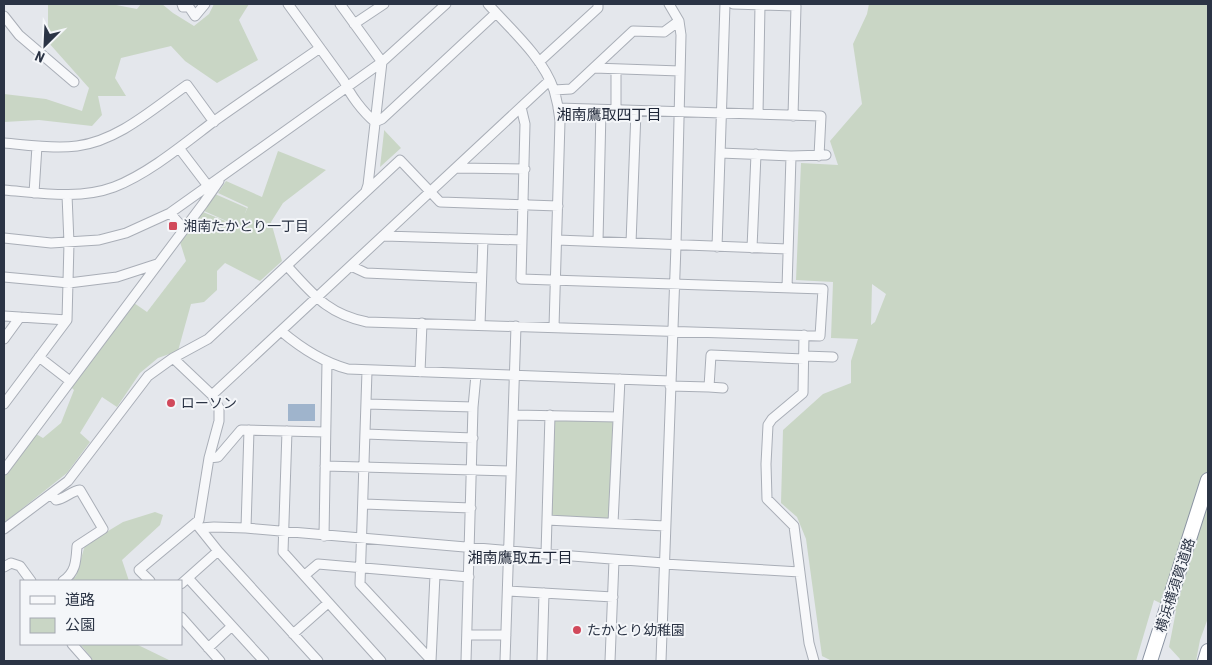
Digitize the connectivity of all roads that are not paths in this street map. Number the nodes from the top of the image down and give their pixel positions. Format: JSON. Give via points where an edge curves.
{"nodes":[{"id":1,"x":182,"y":4,"type":"edge"},
{"id":2,"x":206,"y":4,"type":"edge"},
{"id":3,"x":288,"y":4,"type":"edge"},
{"id":4,"x":340,"y":4,"type":"edge"},
{"id":5,"x":384,"y":4,"type":"edge"},
{"id":6,"x":488,"y":4,"type":"edge"},
{"id":7,"x":598,"y":4,"type":"edge"},
{"id":8,"x":669,"y":4,"type":"edge"},
{"id":9,"x":725,"y":4,"type":"edge"},
{"id":10,"x":733,"y":4,"type":"edge"},
{"id":11,"x":441,"y":5,"type":"edge"},
{"id":12,"x":760,"y":5,"type":"junction"},
{"id":13,"x":496,"y":13,"type":"junction"},
{"id":14,"x":4,"y":16,"type":"edge"},
{"id":15,"x":678,"y":21,"type":"junction"},
{"id":16,"x":354,"y":24,"type":"junction"},
{"id":17,"x":320,"y":48,"type":"junction"},
{"id":18,"x":382,"y":62,"type":"junction"},
{"id":19,"x":539,"y":62,"type":"junction"},
{"id":20,"x":594,"y":68,"type":"junction"},
{"id":21,"x":616,"y":70,"type":"junction"},
{"id":22,"x":680,"y":71,"type":"junction"},
{"id":23,"x":549,"y":81,"type":"junction"},
{"id":24,"x":74,"y":82,"type":"dead end"},
{"id":25,"x":346,"y":88,"type":"junction"},
{"id":26,"x":554,"y":90,"type":"junction"},
{"id":27,"x":521,"y":107,"type":"junction"},
{"id":28,"x":558,"y":108,"type":"junction"},
{"id":29,"x":601,"y":110,"type":"junction"},
{"id":30,"x":616,"y":110,"type":"junction"},
{"id":31,"x":636,"y":111,"type":"junction"},
{"id":32,"x":679,"y":111,"type":"junction"},
{"id":33,"x":721,"y":112,"type":"junction"},
{"id":34,"x":758,"y":114,"type":"junction"},
{"id":35,"x":793,"y":116,"type":"junction"},
{"id":36,"x":214,"y":122,"type":"junction"},
{"id":37,"x":375,"y":122,"type":"junction"},
{"id":38,"x":4,"y":144,"type":"edge"},
{"id":39,"x":37,"y":146,"type":"junction"},
{"id":40,"x":178,"y":148,"type":"junction"},
{"id":41,"x":720,"y":153,"type":"junction"},
{"id":42,"x":756,"y":154,"type":"junction"},
{"id":43,"x":791,"y":156,"type":"junction"},
{"id":44,"x":456,"y":168,"type":"junction"},
{"id":45,"x":525,"y":169,"type":"junction"},
{"id":46,"x":221,"y":177,"type":"junction"},
{"id":47,"x":208,"y":186,"type":"junction"},
{"id":48,"x":4,"y":190,"type":"edge"},
{"id":49,"x":431,"y":192,"type":"junction"},
{"id":50,"x":34,"y":193,"type":"junction"},
{"id":51,"x":365,"y":194,"type":"junction"},
{"id":52,"x":67,"y":195,"type":"junction"},
{"id":53,"x":524,"y":205,"type":"junction"},
{"id":54,"x":558,"y":206,"type":"junction"},
{"id":55,"x":170,"y":213,"type":"junction"},
{"id":56,"x":184,"y":229,"type":"junction"},
{"id":57,"x":384,"y":236,"type":"junction"},
{"id":58,"x":4,"y":238,"type":"edge"},
{"id":59,"x":483,"y":239,"type":"junction"},
{"id":60,"x":522,"y":240,"type":"junction"},
{"id":61,"x":557,"y":240,"type":"junction"},
{"id":62,"x":598,"y":241,"type":"junction"},
{"id":63,"x":69,"y":243,"type":"junction"},
{"id":64,"x":631,"y":243,"type":"junction"},
{"id":65,"x":676,"y":245,"type":"junction"},
{"id":66,"x":717,"y":247,"type":"junction"},
{"id":67,"x":752,"y":248,"type":"junction"},
{"id":68,"x":788,"y":249,"type":"junction"},
{"id":69,"x":158,"y":264,"type":"junction"},
{"id":70,"x":286,"y":266,"type":"junction"},
{"id":71,"x":351,"y":266,"type":"junction"},
{"id":72,"x":4,"y":277,"type":"edge"},
{"id":73,"x":481,"y":278,"type":"junction"},
{"id":74,"x":555,"y":280,"type":"junction"},
{"id":75,"x":69,"y":283,"type":"junction"},
{"id":76,"x":673,"y":284,"type":"junction"},
{"id":77,"x":787,"y":288,"type":"junction"},
{"id":78,"x":316,"y":297,"type":"junction"},
{"id":79,"x":4,"y":316,"type":"edge"},
{"id":80,"x":20,"y":317,"type":"junction"},
{"id":81,"x":67,"y":320,"type":"junction"},
{"id":82,"x":422,"y":323,"type":"junction"},
{"id":83,"x":480,"y":325,"type":"junction"},
{"id":84,"x":516,"y":326,"type":"junction"},
{"id":85,"x":554,"y":327,"type":"junction"},
{"id":86,"x":281,"y":331,"type":"junction"},
{"id":87,"x":672,"y":331,"type":"junction"},
{"id":88,"x":804,"y":336,"type":"junction"},
{"id":89,"x":4,"y":339,"type":"edge"},
{"id":90,"x":804,"y":357,"type":"junction"},
{"id":91,"x":833,"y":357,"type":"dead end"},
{"id":92,"x":39,"y":358,"type":"junction"},
{"id":93,"x":173,"y":358,"type":"junction"},
{"id":94,"x":327,"y":362,"type":"junction"},
{"id":95,"x":367,"y":371,"type":"junction"},
{"id":96,"x":420,"y":372,"type":"junction"},
{"id":97,"x":476,"y":374,"type":"junction"},
{"id":98,"x":514,"y":376,"type":"junction"},
{"id":99,"x":620,"y":379,"type":"junction"},
{"id":100,"x":70,"y":381,"type":"junction"},
{"id":101,"x":670,"y":383,"type":"junction"},
{"id":102,"x":709,"y":387,"type":"junction"},
{"id":103,"x":722,"y":388,"type":"dead end"},
{"id":104,"x":212,"y":395,"type":"junction"},
{"id":105,"x":4,"y":403,"type":"edge"},
{"id":106,"x":367,"y":404,"type":"junction"},
{"id":107,"x":474,"y":407,"type":"junction"},
{"id":108,"x":514,"y":415,"type":"junction"},
{"id":109,"x":550,"y":415,"type":"junction"},
{"id":110,"x":618,"y":416,"type":"junction"},
{"id":111,"x":248,"y":430,"type":"junction"},
{"id":112,"x":287,"y":432,"type":"junction"},
{"id":113,"x":325,"y":432,"type":"junction"},
{"id":114,"x":365,"y":434,"type":"junction"},
{"id":115,"x":473,"y":438,"type":"junction"},
{"id":116,"x":209,"y":458,"type":"junction"},
{"id":117,"x":325,"y":466,"type":"junction"},
{"id":118,"x":364,"y":466,"type":"junction"},
{"id":119,"x":4,"y":470,"type":"edge"},
{"id":120,"x":473,"y":470,"type":"junction"},
{"id":121,"x":511,"y":472,"type":"junction"},
{"id":122,"x":1208,"y":480,"type":"edge"},
{"id":123,"x":51,"y":494,"type":"junction"},
{"id":124,"x":364,"y":504,"type":"junction"},
{"id":125,"x":471,"y":508,"type":"junction"},
{"id":126,"x":547,"y":520,"type":"junction"},
{"id":127,"x":613,"y":523,"type":"junction"},
{"id":128,"x":197,"y":525,"type":"junction"},
{"id":129,"x":665,"y":526,"type":"junction"},
{"id":130,"x":246,"y":528,"type":"junction"},
{"id":131,"x":4,"y":529,"type":"edge"},
{"id":132,"x":284,"y":532,"type":"junction"},
{"id":133,"x":324,"y":536,"type":"junction"},
{"id":134,"x":362,"y":539,"type":"junction"},
{"id":135,"x":470,"y":548,"type":"junction"},
{"id":136,"x":218,"y":551,"type":"junction"},
{"id":137,"x":509,"y":551,"type":"junction"},
{"id":138,"x":546,"y":554,"type":"junction"},
{"id":139,"x":614,"y":560,"type":"junction"},
{"id":140,"x":664,"y":563,"type":"junction"},
{"id":141,"x":4,"y":566,"type":"edge"},
{"id":142,"x":361,"y":568,"type":"junction"},
{"id":143,"x":800,"y":572,"type":"junction"},
{"id":144,"x":305,"y":575,"type":"junction"},
{"id":145,"x":436,"y":575,"type":"junction"},
{"id":146,"x":469,"y":577,"type":"junction"},
{"id":147,"x":30,"y":580,"type":"edge"},
{"id":148,"x":64,"y":580,"type":"edge"},
{"id":149,"x":149,"y":580,"type":"edge"},
{"id":150,"x":185,"y":581,"type":"edge"},
{"id":151,"x":508,"y":591,"type":"junction"},
{"id":152,"x":544,"y":593,"type":"junction"},
{"id":153,"x":613,"y":597,"type":"junction"},
{"id":154,"x":328,"y":603,"type":"junction"},
{"id":155,"x":182,"y":617,"type":"edge"},
{"id":156,"x":232,"y":626,"type":"junction"},
{"id":157,"x":293,"y":634,"type":"junction"},
{"id":158,"x":467,"y":635,"type":"junction"},
{"id":159,"x":506,"y":635,"type":"junction"},
{"id":160,"x":73,"y":645,"type":"edge"},
{"id":161,"x":208,"y":648,"type":"junction"},
{"id":162,"x":1208,"y":651,"type":"edge"},
{"id":163,"x":87,"y":661,"type":"edge"},
{"id":164,"x":220,"y":661,"type":"edge"},
{"id":165,"x":264,"y":661,"type":"edge"},
{"id":166,"x":318,"y":661,"type":"edge"},
{"id":167,"x":381,"y":661,"type":"edge"},
{"id":168,"x":431,"y":661,"type":"edge"},
{"id":169,"x":466,"y":661,"type":"edge"},
{"id":170,"x":505,"y":661,"type":"edge"},
{"id":171,"x":542,"y":661,"type":"edge"},
{"id":172,"x":610,"y":661,"type":"edge"},
{"id":173,"x":661,"y":661,"type":"edge"},
{"id":174,"x":814,"y":661,"type":"edge"},
{"id":175,"x":1150,"y":661,"type":"edge"},
{"id":176,"x":1205,"y":661,"type":"edge"}],
"edges":[{"from":1,"to":2,"type":"street","via":[[196,16]]},
{"from":3,"to":17,"type":"street"},
{"from":4,"to":16,"type":"street"},
{"from":5,"to":16,"type":"street"},
{"from":6,"to":13,"type":"street"},
{"from":7,"to":19,"type":"street","via":[[598,8]]},
{"from":8,"to":15,"type":"street"},
{"from":9,"to":33,"type":"street"},
{"from":10,"to":12,"type":"street"},
{"from":11,"to":18,"type":"street"},
{"from":12,"to":34,"type":"street"},
{"from":12,"to":35,"type":"street","via":[[796,6]]},
{"from":13,"to":19,"type":"street"},
{"from":13,"to":37,"type":"street","via":[[382,120]]},
{"from":14,"to":24,"type":"street","via":[[19,35]]},
{"from":15,"to":20,"type":"street","via":[[664,32],[633,31]]},
{"from":15,"to":22,"type":"street"},
{"from":16,"to":18,"type":"street"},
{"from":17,"to":25,"type":"street"},
{"from":17,"to":36,"type":"street"},
{"from":18,"to":25,"type":"street"},
{"from":18,"to":37,"type":"street"},
{"from":19,"to":23,"type":"street"},
{"from":20,"to":21,"type":"street"},
{"from":20,"to":26,"type":"street","via":[[571,89]]},
{"from":21,"to":22,"type":"street"},
{"from":21,"to":30,"type":"street"},
{"from":22,"to":32,"type":"street"},
{"from":23,"to":26,"type":"street"},
{"from":23,"to":27,"type":"street"},
{"from":25,"to":37,"type":"street"},
{"from":25,"to":46,"type":"street"},
{"from":26,"to":28,"type":"street"},
{"from":27,"to":44,"type":"street"},
{"from":27,"to":45,"type":"street","via":[[525,124]]},
{"from":28,"to":29,"type":"street"},
{"from":28,"to":54,"type":"street"},
{"from":29,"to":30,"type":"street"},
{"from":29,"to":62,"type":"street"},
{"from":30,"to":31,"type":"street"},
{"from":31,"to":32,"type":"street"},
{"from":31,"to":64,"type":"street"},
{"from":32,"to":33,"type":"street"},
{"from":32,"to":65,"type":"street"},
{"from":33,"to":34,"type":"street"},
{"from":33,"to":41,"type":"street"},
{"from":34,"to":35,"type":"street"},
{"from":35,"to":43,"type":"street","via":[[821,116],[822,156]]},
{"from":36,"to":39,"type":"street","via":[[187,85],[102,141],[62,148]]},
{"from":36,"to":40,"type":"street"},
{"from":37,"to":51,"type":"street"},
{"from":38,"to":39,"type":"street"},
{"from":39,"to":50,"type":"street"},
{"from":40,"to":47,"type":"street"},
{"from":40,"to":52,"type":"street","via":[[114,187]]},
{"from":41,"to":42,"type":"street"},
{"from":41,"to":66,"type":"street"},
{"from":42,"to":43,"type":"street"},
{"from":42,"to":67,"type":"street"},
{"from":43,"to":68,"type":"street"},
{"from":44,"to":45,"type":"street"},
{"from":44,"to":49,"type":"street"},
{"from":45,"to":53,"type":"street"},
{"from":46,"to":47,"type":"street"},
{"from":46,"to":56,"type":"street"},
{"from":47,"to":55,"type":"street"},
{"from":48,"to":50,"type":"street"},
{"from":49,"to":51,"type":"street","via":[[400,160]]},
{"from":49,"to":53,"type":"street","via":[[440,202]]},
{"from":49,"to":57,"type":"street"},
{"from":50,"to":52,"type":"street"},
{"from":51,"to":70,"type":"street"},
{"from":52,"to":63,"type":"street"},
{"from":53,"to":54,"type":"street"},
{"from":53,"to":60,"type":"street"},
{"from":54,"to":61,"type":"street"},
{"from":55,"to":56,"type":"street"},
{"from":55,"to":63,"type":"street","via":[[126,233]]},
{"from":56,"to":69,"type":"street"},
{"from":57,"to":59,"type":"street"},
{"from":57,"to":71,"type":"street"},
{"from":58,"to":63,"type":"street"},
{"from":59,"to":60,"type":"street"},
{"from":59,"to":73,"type":"street"},
{"from":60,"to":74,"type":"street","via":[[521,279]]},
{"from":61,"to":62,"type":"street"},
{"from":61,"to":74,"type":"street"},
{"from":62,"to":64,"type":"street"},
{"from":63,"to":75,"type":"street"},
{"from":64,"to":65,"type":"street"},
{"from":65,"to":66,"type":"street"},
{"from":65,"to":76,"type":"street"},
{"from":66,"to":67,"type":"street"},
{"from":67,"to":68,"type":"street"},
{"from":68,"to":77,"type":"street"},
{"from":69,"to":75,"type":"street","via":[[117,277]]},
{"from":69,"to":100,"type":"street"},
{"from":70,"to":78,"type":"street"},
{"from":70,"to":93,"type":"street","via":[[208,339]]},
{"from":71,"to":73,"type":"street","via":[[366,273]]},
{"from":71,"to":78,"type":"street"},
{"from":72,"to":75,"type":"street"},
{"from":73,"to":83,"type":"street"},
{"from":74,"to":76,"type":"street"},
{"from":74,"to":85,"type":"street"},
{"from":75,"to":81,"type":"street"},
{"from":76,"to":77,"type":"street"},
{"from":76,"to":87,"type":"street"},
{"from":77,"to":88,"type":"street","via":[[823,288],[820,336]]},
{"from":78,"to":82,"type":"street","via":[[334,311],[356,320]]},
{"from":78,"to":86,"type":"street"},
{"from":79,"to":80,"type":"street"},
{"from":80,"to":81,"type":"street"},
{"from":80,"to":89,"type":"street"},
{"from":81,"to":92,"type":"street"},
{"from":82,"to":83,"type":"street"},
{"from":82,"to":96,"type":"street"},
{"from":83,"to":84,"type":"street"},
{"from":84,"to":85,"type":"street"},
{"from":84,"to":98,"type":"street"},
{"from":85,"to":87,"type":"street"},
{"from":86,"to":94,"type":"street"},
{"from":86,"to":104,"type":"street"},
{"from":87,"to":88,"type":"street"},
{"from":87,"to":101,"type":"street"},
{"from":88,"to":90,"type":"street"},
{"from":90,"to":91,"type":"street"},
{"from":90,"to":102,"type":"street","via":[[711,354]]},
{"from":90,"to":143,"type":"street","via":[[803,393],[768,425],[766,464],[766,499],[794,526]]},
{"from":92,"to":100,"type":"street"},
{"from":92,"to":105,"type":"street"},
{"from":93,"to":104,"type":"street"},
{"from":93,"to":123,"type":"street","via":[[148,376],[68,481]]},
{"from":94,"to":95,"type":"street"},
{"from":94,"to":113,"type":"street"},
{"from":95,"to":96,"type":"street"},
{"from":95,"to":106,"type":"street"},
{"from":96,"to":97,"type":"street"},
{"from":97,"to":98,"type":"street"},
{"from":97,"to":107,"type":"street"},
{"from":98,"to":99,"type":"street"},
{"from":98,"to":108,"type":"street"},
{"from":99,"to":101,"type":"street"},
{"from":99,"to":110,"type":"street"},
{"from":100,"to":119,"type":"street"},
{"from":101,"to":102,"type":"street"},
{"from":101,"to":129,"type":"street"},
{"from":102,"to":103,"type":"street"},
{"from":104,"to":116,"type":"street","via":[[219,408],[219,421]]},
{"from":106,"to":107,"type":"street"},
{"from":106,"to":114,"type":"street"},
{"from":107,"to":115,"type":"street"},
{"from":108,"to":109,"type":"street"},
{"from":108,"to":121,"type":"street"},
{"from":109,"to":110,"type":"street"},
{"from":109,"to":126,"type":"street"},
{"from":110,"to":127,"type":"street"},
{"from":111,"to":112,"type":"street"},
{"from":111,"to":116,"type":"street","via":[[241,430],[218,457]]},
{"from":111,"to":130,"type":"street"},
{"from":112,"to":113,"type":"street"},
{"from":112,"to":132,"type":"street"},
{"from":113,"to":117,"type":"street"},
{"from":114,"to":115,"type":"street"},
{"from":114,"to":118,"type":"street"},
{"from":115,"to":120,"type":"street"},
{"from":116,"to":128,"type":"street"},
{"from":117,"to":118,"type":"street"},
{"from":117,"to":133,"type":"street"},
{"from":118,"to":120,"type":"street"},
{"from":118,"to":124,"type":"street"},
{"from":120,"to":121,"type":"street"},
{"from":120,"to":125,"type":"street"},
{"from":121,"to":137,"type":"street"},
{"from":122,"to":175,"type":"highway","name":"横浜横須賀道路"},
{"from":123,"to":131,"type":"street"},
{"from":123,"to":148,"type":"street","via":[[56,500],[80,490],[103,529],[77,546],[75,568]]},
{"from":124,"to":125,"type":"street"},
{"from":124,"to":134,"type":"street"},
{"from":125,"to":135,"type":"street"},
{"from":126,"to":127,"type":"street"},
{"from":126,"to":138,"type":"street"},
{"from":127,"to":129,"type":"street"},
{"from":128,"to":130,"type":"street"},
{"from":128,"to":136,"type":"street"},
{"from":128,"to":149,"type":"street","via":[[139,570]]},
{"from":129,"to":140,"type":"street"},
{"from":130,"to":132,"type":"street"},
{"from":132,"to":133,"type":"street"},
{"from":132,"to":144,"type":"street","via":[[283,552]]},
{"from":133,"to":134,"type":"street"},
{"from":134,"to":135,"type":"street"},
{"from":134,"to":142,"type":"street"},
{"from":135,"to":137,"type":"street"},
{"from":135,"to":146,"type":"street"},
{"from":136,"to":150,"type":"street"},
{"from":136,"to":157,"type":"street"},
{"from":137,"to":138,"type":"street"},
{"from":137,"to":151,"type":"street"},
{"from":138,"to":139,"type":"street"},
{"from":139,"to":140,"type":"street"},
{"from":139,"to":153,"type":"street"},
{"from":140,"to":143,"type":"street"},
{"from":140,"to":173,"type":"street"},
{"from":141,"to":147,"type":"street","via":[[10,563],[20,566]]},
{"from":142,"to":144,"type":"street","via":[[318,564]]},
{"from":142,"to":145,"type":"street"},
{"from":142,"to":168,"type":"street","via":[[360,584]]},
{"from":143,"to":174,"type":"street"},
{"from":144,"to":154,"type":"street"},
{"from":145,"to":146,"type":"street"},
{"from":145,"to":168,"type":"street"},
{"from":146,"to":158,"type":"street"},
{"from":150,"to":156,"type":"street"},
{"from":151,"to":152,"type":"street"},
{"from":151,"to":159,"type":"street"},
{"from":152,"to":153,"type":"street"},
{"from":152,"to":171,"type":"street"},
{"from":153,"to":172,"type":"street"},
{"from":154,"to":157,"type":"street"},
{"from":154,"to":167,"type":"street"},
{"from":155,"to":161,"type":"street"},
{"from":156,"to":161,"type":"street"},
{"from":156,"to":165,"type":"street"},
{"from":157,"to":166,"type":"street"},
{"from":158,"to":159,"type":"street"},
{"from":158,"to":169,"type":"street"},
{"from":159,"to":170,"type":"street"},
{"from":160,"to":163,"type":"street"},
{"from":161,"to":164,"type":"street"},
{"from":162,"to":176,"type":"highway"}]}
